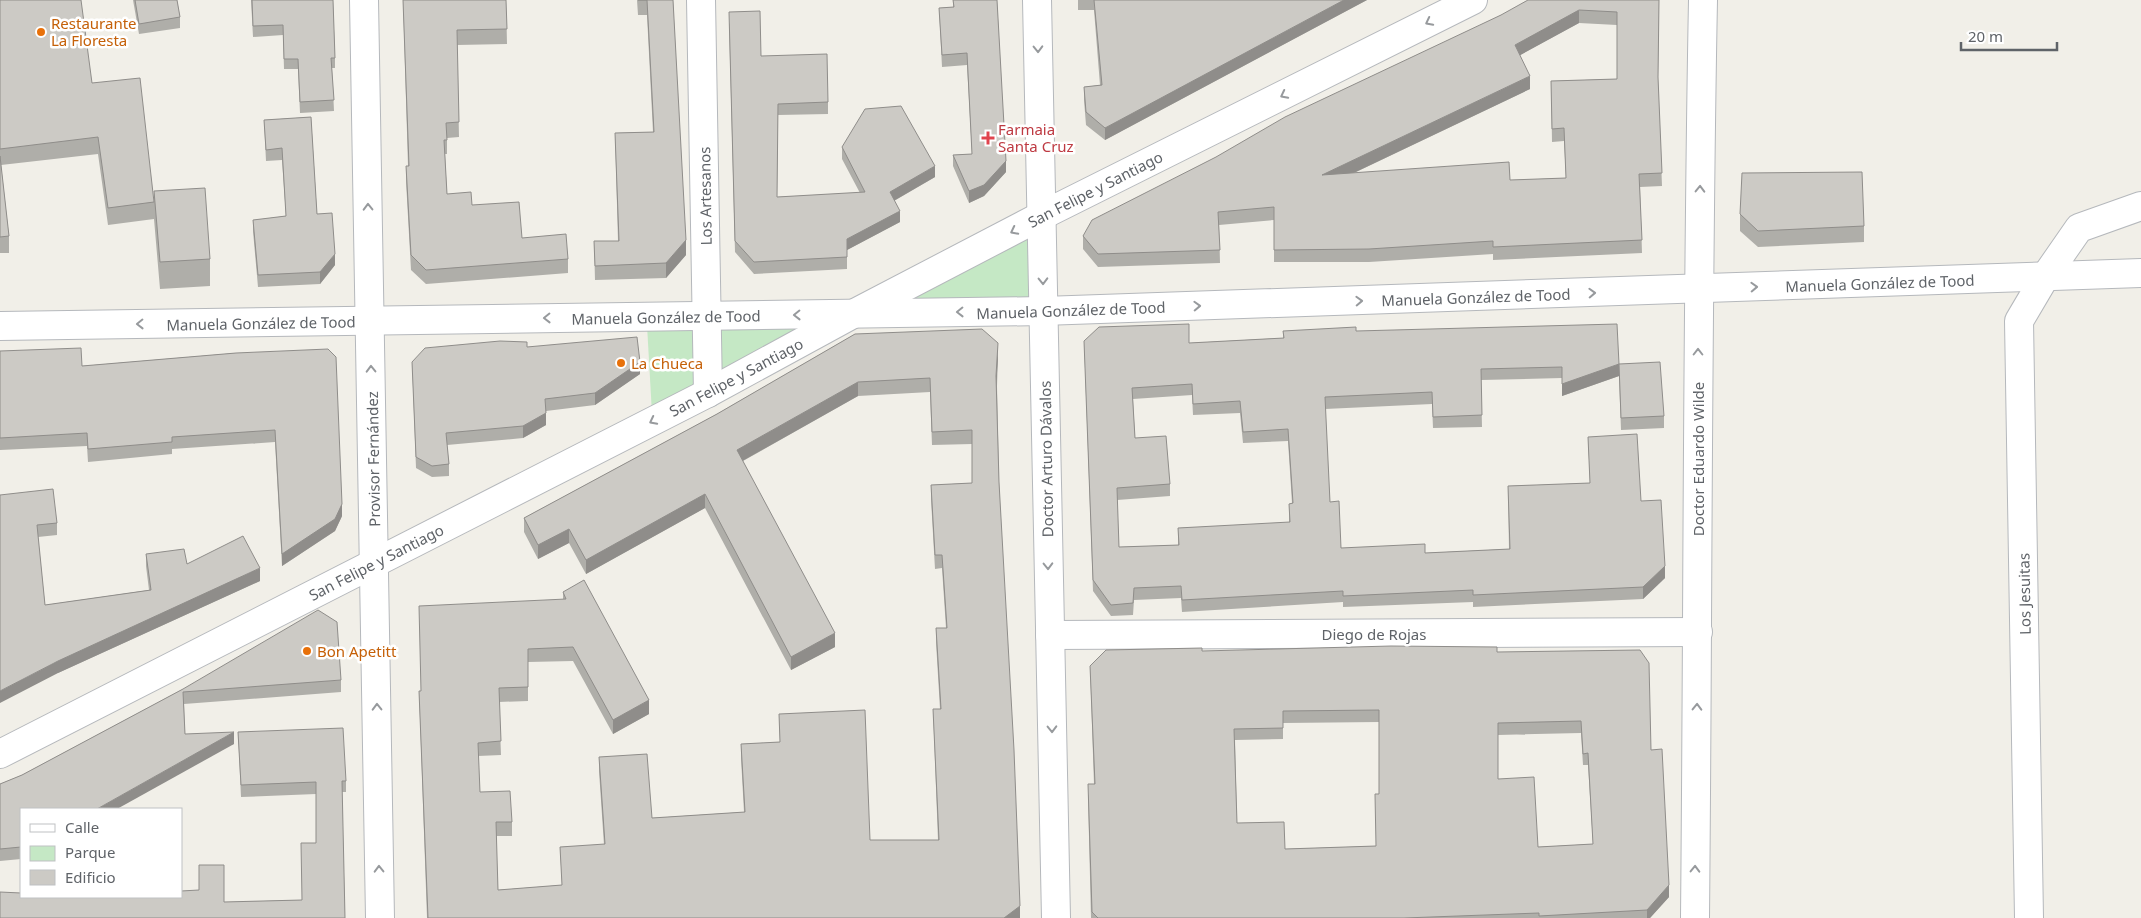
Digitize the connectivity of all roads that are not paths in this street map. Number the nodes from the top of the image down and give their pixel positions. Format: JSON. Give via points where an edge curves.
{"nodes":[{"id":1,"x":364,"y":0,"type":"edge"},
{"id":2,"x":701,"y":0,"type":"edge"},
{"id":3,"x":1037,"y":0,"type":"edge"},
{"id":4,"x":1473,"y":0,"type":"edge"},
{"id":5,"x":1703,"y":0,"type":"edge"},
{"id":6,"x":2141,"y":206,"type":"edge"},
{"id":7,"x":1041,"y":216,"type":"junction"},
{"id":8,"x":2141,"y":273,"type":"edge"},
{"id":9,"x":2046,"y":277,"type":"junction"},
{"id":10,"x":1698,"y":289,"type":"junction"},
{"id":11,"x":1043,"y":311,"type":"junction"},
{"id":12,"x":853,"y":314,"type":"junction"},
{"id":13,"x":707,"y":316,"type":"junction"},
{"id":14,"x":370,"y":321,"type":"junction"},
{"id":15,"x":0,"y":326,"type":"edge"},
{"id":16,"x":708,"y":393,"type":"junction"},
{"id":17,"x":375,"y":563,"type":"junction"},
{"id":18,"x":1698,"y":632,"type":"junction"},
{"id":19,"x":1050,"y":635,"type":"junction"},
{"id":20,"x":0,"y":754,"type":"edge"},
{"id":21,"x":380,"y":918,"type":"edge"},
{"id":22,"x":1056,"y":918,"type":"edge"},
{"id":23,"x":1694,"y":918,"type":"edge"},
{"id":24,"x":2030,"y":918,"type":"edge"}],
"edges":[{"from":14,"to":1,"type":"street","name":"Provisor Fernández","one_way":true},
{"from":2,"to":13,"type":"street","name":"Los Artesanos"},
{"from":3,"to":7,"type":"street","name":"Doctor Arturo Dávalos","one_way":true},
{"from":4,"to":7,"type":"street","name":"San Felipe y Santiago","one_way":true},
{"from":10,"to":5,"type":"street","name":"Doctor Eduardo Wilde","one_way":true},
{"from":6,"to":9,"type":"street","name":"Los Jesuitas","via":[[2079,228]]},
{"from":7,"to":11,"type":"street","name":"Doctor Arturo Dávalos","one_way":true},
{"from":7,"to":12,"type":"street","name":"San Felipe y Santiago","one_way":true},
{"from":8,"to":9,"type":"street","name":"Manuela González de Tood"},
{"from":10,"to":9,"type":"street","name":"Manuela González de Tood","one_way":true},
{"from":9,"to":24,"type":"street","name":"Los Jesuitas","via":[[2019,321]]},
{"from":11,"to":10,"type":"street","name":"Manuela González de Tood","one_way":true},
{"from":18,"to":10,"type":"street","name":"Doctor Eduardo Wilde","one_way":true},
{"from":11,"to":12,"type":"street","name":"Manuela González de Tood","one_way":true},
{"from":11,"to":19,"type":"street","name":"Doctor Arturo Dávalos","one_way":true},
{"from":12,"to":13,"type":"street","name":"Manuela González de Tood","one_way":true},
{"from":12,"to":16,"type":"street","name":"San Felipe y Santiago"},
{"from":13,"to":14,"type":"street","name":"Manuela González de Tood","one_way":true},
{"from":13,"to":16,"type":"street","name":"Los Artesanos"},
{"from":14,"to":15,"type":"street","name":"Manuela González de Tood","one_way":true},
{"from":17,"to":14,"type":"street","name":"Provisor Fernández","one_way":true},
{"from":16,"to":17,"type":"street","name":"San Felipe y Santiago","one_way":true},
{"from":17,"to":20,"type":"street","name":"San Felipe y Santiago"},
{"from":21,"to":17,"type":"street","name":"Provisor Fernández","one_way":true},
{"from":18,"to":19,"type":"street","name":"Diego de Rojas"},
{"from":23,"to":18,"type":"street","name":"Doctor Eduardo Wilde","one_way":true},
{"from":19,"to":22,"type":"street","name":"Doctor Arturo Dávalos","one_way":true}]}
